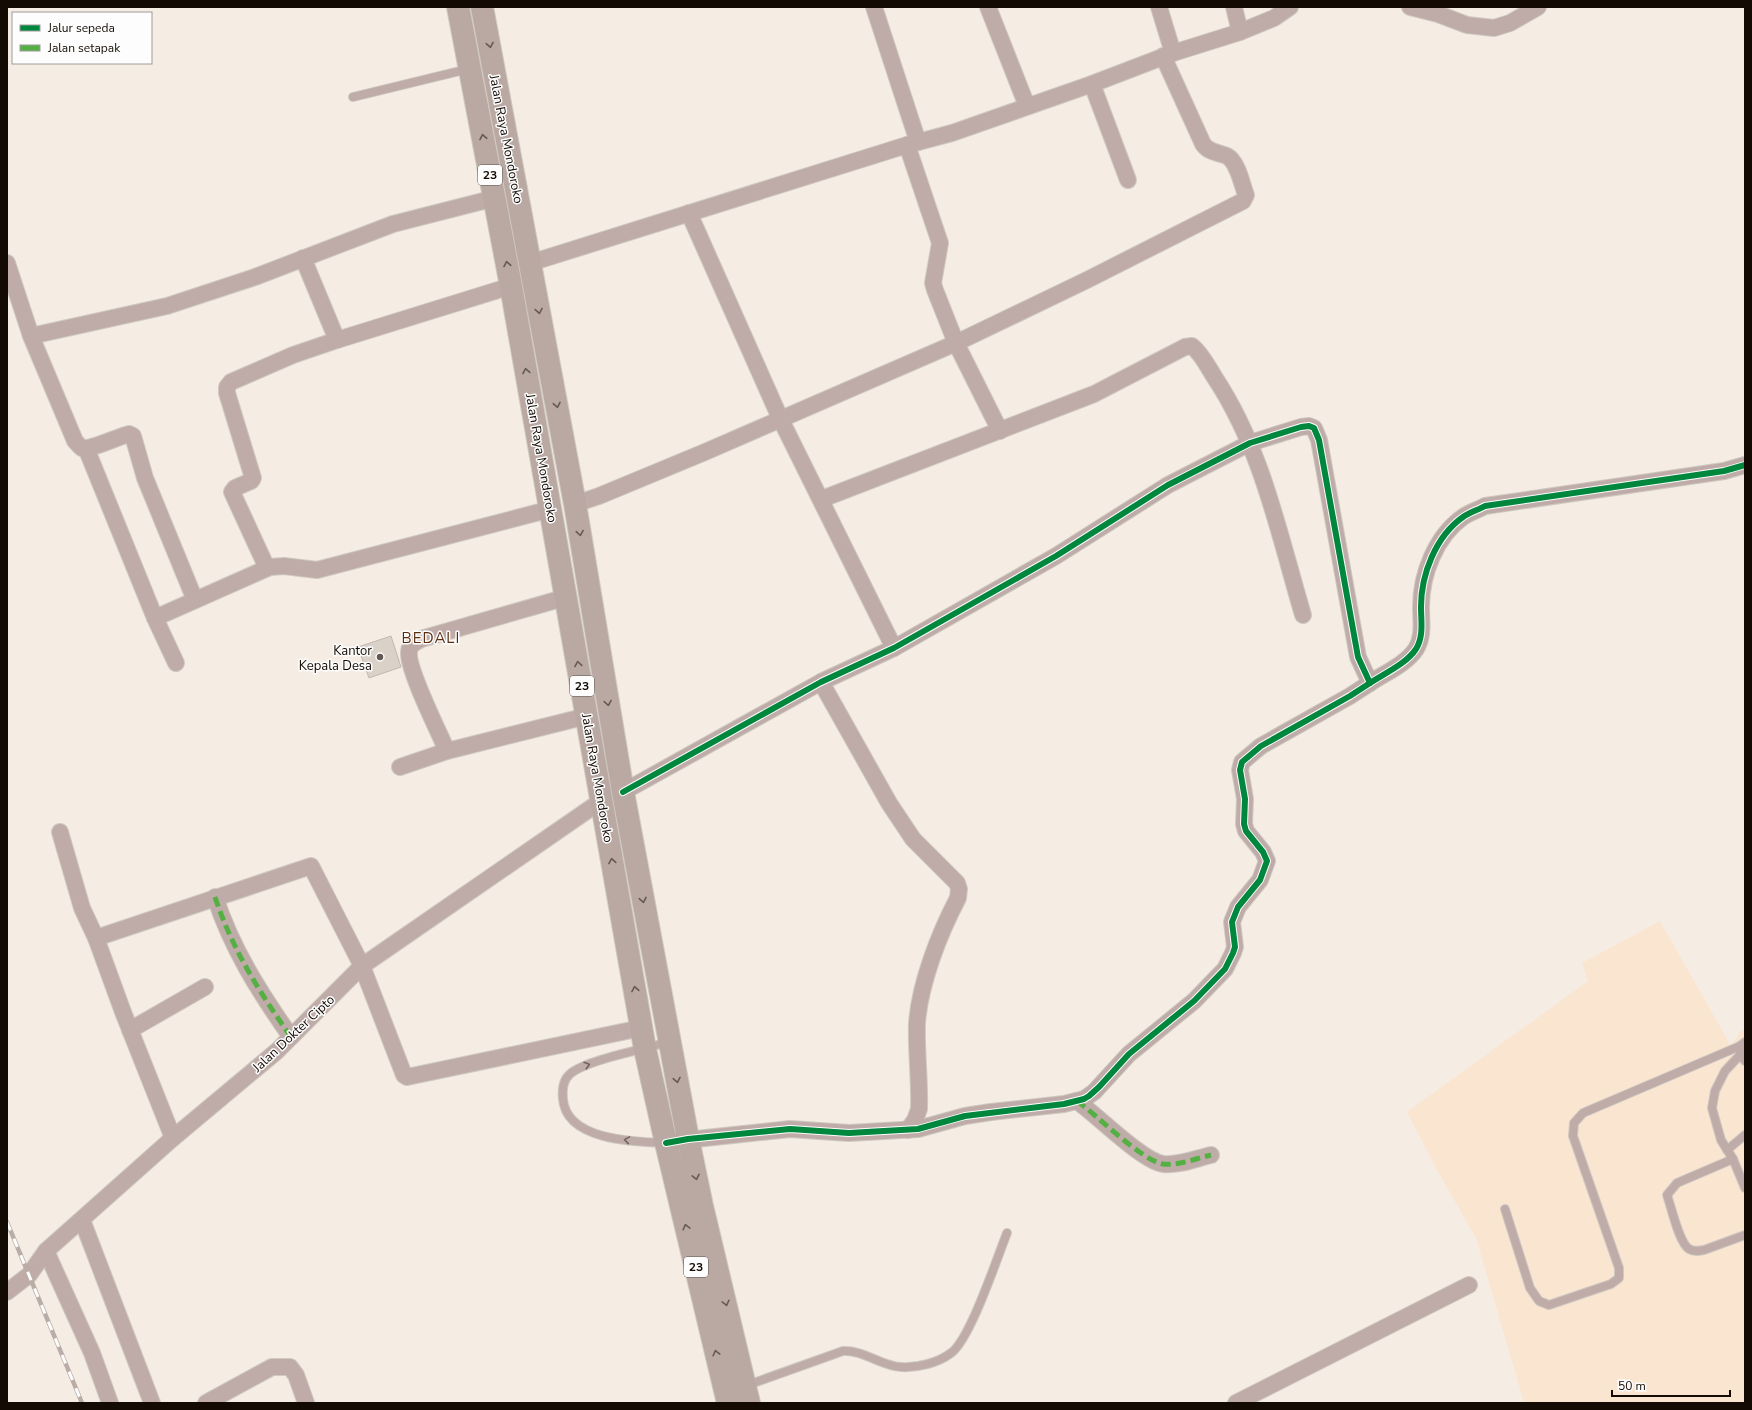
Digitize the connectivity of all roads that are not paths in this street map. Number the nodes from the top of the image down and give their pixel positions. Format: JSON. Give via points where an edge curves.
{"nodes":[{"id":1,"x":458,"y":7,"type":"edge"},
{"id":2,"x":482,"y":7,"type":"edge"},
{"id":3,"x":874,"y":7,"type":"edge"},
{"id":4,"x":988,"y":7,"type":"edge"},
{"id":5,"x":1159,"y":7,"type":"edge"},
{"id":6,"x":1234,"y":7,"type":"edge"},
{"id":7,"x":1290,"y":7,"type":"edge"},
{"id":8,"x":1410,"y":7,"type":"edge"},
{"id":9,"x":1538,"y":7,"type":"edge"},
{"id":10,"x":1240,"y":32,"type":"junction"},
{"id":11,"x":1168,"y":54,"type":"junction"},
{"id":12,"x":469,"y":68,"type":"junction"},
{"id":13,"x":1092,"y":84,"type":"junction"},
{"id":14,"x":353,"y":97,"type":"dead end"},
{"id":15,"x":1027,"y":106,"type":"junction"},
{"id":16,"x":913,"y":144,"type":"junction"},
{"id":17,"x":1128,"y":180,"type":"dead end"},
{"id":18,"x":495,"y":198,"type":"junction"},
{"id":19,"x":689,"y":213,"type":"junction"},
{"id":20,"x":303,"y":258,"type":"junction"},
{"id":21,"x":7,"y":263,"type":"edge"},
{"id":22,"x":530,"y":263,"type":"junction"},
{"id":23,"x":511,"y":286,"type":"junction"},
{"id":24,"x":31,"y":336,"type":"junction"},
{"id":25,"x":544,"y":339,"type":"junction"},
{"id":26,"x":337,"y":340,"type":"junction"},
{"id":27,"x":956,"y":343,"type":"junction"},
{"id":28,"x":521,"y":344,"type":"junction"},
{"id":29,"x":780,"y":418,"type":"junction"},
{"id":30,"x":1000,"y":431,"type":"junction"},
{"id":31,"x":1251,"y":446,"type":"junction"},
{"id":32,"x":86,"y":448,"type":"junction"},
{"id":33,"x":1745,"y":465,"type":"edge"},
{"id":34,"x":822,"y":499,"type":"junction"},
{"id":35,"x":575,"y":504,"type":"junction"},
{"id":36,"x":551,"y":509,"type":"junction"},
{"id":37,"x":267,"y":568,"type":"junction"},
{"id":38,"x":567,"y":597,"type":"junction"},
{"id":39,"x":195,"y":600,"type":"junction"},
{"id":40,"x":1304,"y":614,"type":"dead end"},
{"id":41,"x":155,"y":618,"type":"junction"},
{"id":42,"x":894,"y":648,"type":"junction"},
{"id":43,"x":176,"y":664,"type":"dead end"},
{"id":44,"x":821,"y":682,"type":"junction"},
{"id":45,"x":1370,"y":683,"type":"junction"},
{"id":46,"x":587,"y":716,"type":"junction"},
{"id":47,"x":448,"y":751,"type":"junction"},
{"id":48,"x":400,"y":767,"type":"dead end"},
{"id":49,"x":623,"y":792,"type":"junction"},
{"id":50,"x":601,"y":801,"type":"junction"},
{"id":51,"x":60,"y":832,"type":"dead end"},
{"id":52,"x":215,"y":897,"type":"junction"},
{"id":53,"x":96,"y":938,"type":"junction"},
{"id":54,"x":362,"y":966,"type":"junction"},
{"id":55,"x":205,"y":987,"type":"dead end"},
{"id":56,"x":642,"y":1028,"type":"junction"},
{"id":57,"x":130,"y":1030,"type":"junction"},
{"id":58,"x":291,"y":1037,"type":"junction"},
{"id":59,"x":670,"y":1042,"type":"junction"},
{"id":60,"x":1742,"y":1044,"type":"edge"},
{"id":61,"x":646,"y":1049,"type":"junction"},
{"id":62,"x":1743,"y":1058,"type":"edge"},
{"id":63,"x":1071,"y":1102,"type":"junction"},
{"id":64,"x":908,"y":1130,"type":"junction"},
{"id":65,"x":1745,"y":1135,"type":"edge"},
{"id":66,"x":173,"y":1138,"type":"junction"},
{"id":67,"x":688,"y":1139,"type":"junction"},
{"id":68,"x":666,"y":1143,"type":"junction"},
{"id":69,"x":1727,"y":1150,"type":"junction"},
{"id":70,"x":1211,"y":1155,"type":"dead end"},
{"id":71,"x":1733,"y":1159,"type":"junction"},
{"id":72,"x":1745,"y":1188,"type":"edge"},
{"id":73,"x":1505,"y":1209,"type":"dead end"},
{"id":74,"x":82,"y":1220,"type":"junction"},
{"id":75,"x":1007,"y":1232,"type":"dead end"},
{"id":76,"x":1745,"y":1235,"type":"edge"},
{"id":77,"x":46,"y":1251,"type":"junction"},
{"id":78,"x":1469,"y":1285,"type":"dead end"},
{"id":79,"x":7,"y":1292,"type":"edge"},
{"id":80,"x":737,"y":1394,"type":"edge"},
{"id":81,"x":110,"y":1403,"type":"edge"},
{"id":82,"x":152,"y":1403,"type":"edge"},
{"id":83,"x":206,"y":1403,"type":"edge"},
{"id":84,"x":306,"y":1403,"type":"edge"},
{"id":85,"x":1236,"y":1403,"type":"edge"}],
"edges":[{"from":1,"to":12,"type":"highway","name":"Jalan Raya Mondoroko","number":"23"},
{"from":2,"to":22,"type":"highway","name":"Jalan Raya Mondoroko","number":"23","one_way":true},
{"from":3,"to":16,"type":"street"},
{"from":4,"to":15,"type":"street"},
{"from":5,"to":11,"type":"street"},
{"from":6,"to":10,"type":"street"},
{"from":7,"to":10,"type":"street","via":[[1274,18]]},
{"from":8,"to":9,"type":"street","via":[[1467,25],[1494,28],[1510,23]]},
{"from":10,"to":11,"type":"street"},
{"from":11,"to":13,"type":"street"},
{"from":11,"to":27,"type":"street","via":[[1202,144],[1210,151],[1231,159],[1246,199]]},
{"from":12,"to":14,"type":"lane"},
{"from":18,"to":12,"type":"highway","name":"Jalan Raya Mondoroko","number":"23","one_way":true},
{"from":13,"to":15,"type":"street"},
{"from":13,"to":17,"type":"street"},
{"from":15,"to":16,"type":"street"},
{"from":16,"to":19,"type":"street"},
{"from":16,"to":27,"type":"street","via":[[940,243],[934,283]]},
{"from":18,"to":20,"type":"street","via":[[393,224]]},
{"from":23,"to":18,"type":"highway","name":"Jalan Raya Mondoroko","number":"23","one_way":true},
{"from":19,"to":22,"type":"street"},
{"from":19,"to":29,"type":"street"},
{"from":20,"to":24,"type":"street","via":[[167,306]]},
{"from":20,"to":26,"type":"street"},
{"from":21,"to":24,"type":"street"},
{"from":22,"to":25,"type":"highway","name":"Jalan Raya Mondoroko","number":"23","one_way":true},
{"from":23,"to":26,"type":"street"},
{"from":23,"to":28,"type":"highway","name":"Jalan Raya Mondoroko","number":"23"},
{"from":24,"to":32,"type":"street","via":[[75,441],[82,448]]},
{"from":25,"to":28,"type":"highway"},
{"from":25,"to":35,"type":"highway","name":"Jalan Raya Mondoroko","number":"23","one_way":true},
{"from":26,"to":37,"type":"street","via":[[266,367],[232,382],[227,387],[253,478],[232,492]]},
{"from":27,"to":29,"type":"street"},
{"from":27,"to":30,"type":"street"},
{"from":36,"to":28,"type":"highway","name":"Jalan Raya Mondoroko","number":"23","one_way":true},
{"from":29,"to":34,"type":"street"},
{"from":29,"to":35,"type":"street","via":[[683,461]]},
{"from":30,"to":31,"type":"street","via":[[1094,394],[1185,347],[1192,346],[1228,398]]},
{"from":30,"to":34,"type":"street"},
{"from":31,"to":40,"type":"street"},
{"from":31,"to":42,"type":"street","via":[[1168,485],[1056,556]]},
{"from":31,"to":45,"type":"street","via":[[1301,427],[1314,428],[1322,450],[1358,657]]},
{"from":32,"to":39,"type":"street","via":[[123,435],[133,436],[146,478]]},
{"from":32,"to":41,"type":"street"},
{"from":33,"to":45,"type":"street","via":[[1724,471],[1485,506],[1464,517],[1435,549],[1427,569],[1421,606],[1421,637],[1416,648],[1410,657]]},
{"from":34,"to":42,"type":"street"},
{"from":35,"to":49,"type":"highway","name":"Jalan Raya Mondoroko","number":"23","one_way":true},
{"from":36,"to":37,"type":"street","via":[[317,570],[284,566]]},
{"from":36,"to":38,"type":"highway","name":"Jalan Raya Mondoroko","number":"23"},
{"from":37,"to":39,"type":"street"},
{"from":46,"to":38,"type":"highway","name":"Jalan Raya Mondoroko","number":"23","one_way":true},
{"from":38,"to":47,"type":"street","via":[[421,639],[411,646],[410,660],[422,694]]},
{"from":39,"to":41,"type":"street"},
{"from":41,"to":43,"type":"street"},
{"from":42,"to":44,"type":"street"},
{"from":44,"to":49,"type":"street"},
{"from":44,"to":64,"type":"street","via":[[889,803],[913,839],[949,873],[959,889],[958,898],[935,951],[922,994],[917,1023],[919,1109]]},
{"from":45,"to":63,"type":"street","via":[[1261,746],[1242,762],[1240,770],[1245,799],[1244,824],[1246,832],[1263,852],[1266,865],[1260,880],[1238,908],[1232,922],[1235,946],[1230,961],[1194,1001],[1129,1054],[1094,1092],[1084,1099]]},
{"from":46,"to":47,"type":"street"},
{"from":46,"to":50,"type":"highway","name":"Jalan Raya Mondoroko","number":"23"},
{"from":47,"to":48,"type":"street"},
{"from":49,"to":59,"type":"highway","name":"Jalan Raya Mondoroko","number":"23","one_way":true},
{"from":50,"to":54,"type":"street","name":"Jalan Dokter Cipto"},
{"from":56,"to":50,"type":"highway","name":"Jalan Raya Mondoroko","number":"23","one_way":true},
{"from":51,"to":53,"type":"street","via":[[82,908]]},
{"from":52,"to":53,"type":"street"},
{"from":52,"to":54,"type":"street","via":[[311,866]]},
{"from":52,"to":58,"type":"street","via":[[223,922],[249,975]]},
{"from":53,"to":57,"type":"street"},
{"from":54,"to":56,"type":"street","via":[[402,1073],[407,1077]]},
{"from":54,"to":58,"type":"street","name":"Jalan Dokter Cipto"},
{"from":55,"to":57,"type":"street"},
{"from":56,"to":61,"type":"highway","name":"Jalan Raya Mondoroko","number":"23"},
{"from":57,"to":66,"type":"street"},
{"from":58,"to":66,"type":"street","name":"Jalan Dokter Cipto"},
{"from":59,"to":61,"type":"lane"},
{"from":59,"to":67,"type":"highway","name":"Jalan Raya Mondoroko","number":"23","one_way":true},
{"from":60,"to":62,"type":"lane"},
{"from":60,"to":73,"type":"lane","via":[[1583,1113],[1574,1123],[1573,1136],[1618,1268],[1619,1278],[1611,1284],[1549,1305],[1539,1301],[1530,1288]]},
{"from":61,"to":68,"type":"highway","name":"Jalan Raya Mondoroko","number":"23"},
{"from":68,"to":61,"type":"lane","one_way":true,"via":[[616,1139],[580,1127],[567,1115],[563,1100],[562,1086],[569,1074],[582,1066]]},
{"from":62,"to":69,"type":"lane","via":[[1725,1071],[1715,1091],[1712,1108],[1720,1140]]},
{"from":63,"to":64,"type":"street","via":[[971,1115]]},
{"from":63,"to":70,"type":"street","via":[[1128,1143],[1162,1163],[1184,1162]]},
{"from":64,"to":67,"type":"street","via":[[849,1133],[790,1129]]},
{"from":65,"to":69,"type":"lane"},
{"from":66,"to":74,"type":"street","name":"Jalan Dokter Cipto"},
{"from":67,"to":68,"type":"street"},
{"from":67,"to":80,"type":"highway","name":"Jalan Raya Mondoroko","number":"23","one_way":true},
{"from":80,"to":68,"type":"highway","name":"Jalan Raya Mondoroko","number":"23","one_way":true},
{"from":69,"to":71,"type":"lane"},
{"from":71,"to":72,"type":"lane"},
{"from":71,"to":76,"type":"lane","via":[[1677,1183],[1667,1194],[1683,1243],[1689,1249],[1704,1250]]},
{"from":74,"to":77,"type":"street","name":"Jalan Dokter Cipto"},
{"from":74,"to":82,"type":"street"},
{"from":75,"to":80,"type":"lane","via":[[968,1330],[951,1353],[917,1367],[902,1367],[886,1365],[851,1351],[843,1351]]},
{"from":77,"to":79,"type":"street","name":"Jalan Dokter Cipto","via":[[29,1275]]},
{"from":77,"to":81,"type":"street","via":[[92,1353]]},
{"from":78,"to":85,"type":"street"},
{"from":83,"to":84,"type":"street","via":[[272,1367],[283,1366],[290,1367],[296,1375]]}]}
